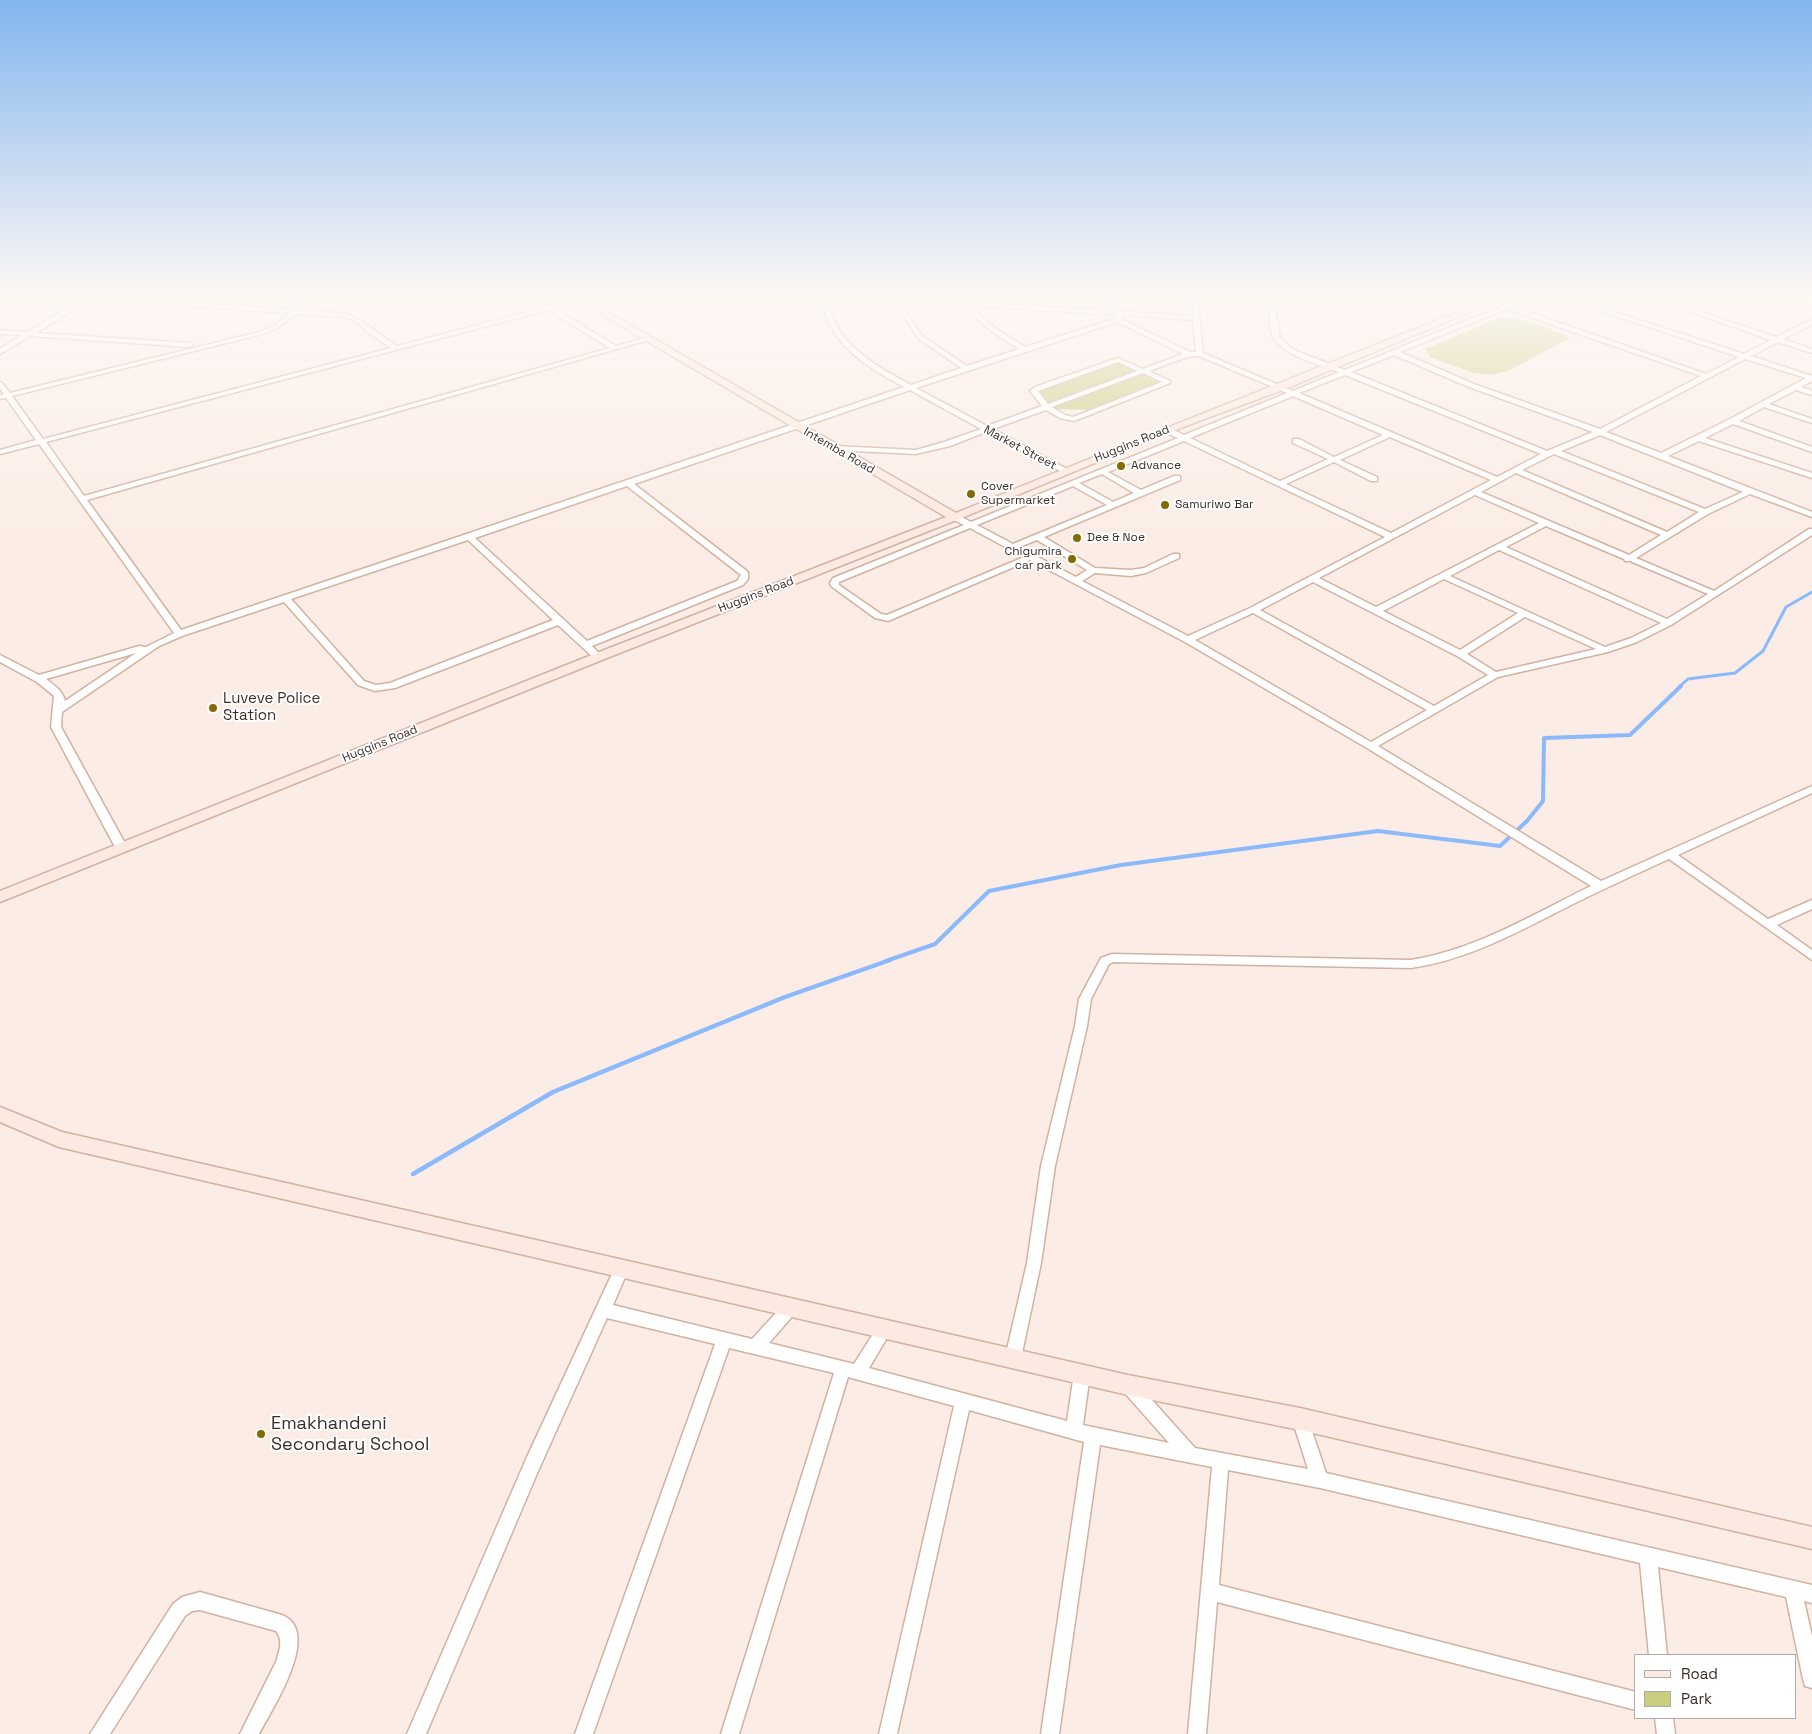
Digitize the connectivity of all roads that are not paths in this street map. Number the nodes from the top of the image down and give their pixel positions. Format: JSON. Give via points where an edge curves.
{"nodes":[{"id":1,"x":91,"y":374,"type":"edge"},
{"id":2,"x":297,"y":374,"type":"edge"},
{"id":3,"x":523,"y":374,"type":"edge"},
{"id":4,"x":708,"y":374,"type":"edge"},
{"id":5,"x":884,"y":374,"type":"edge"},
{"id":6,"x":955,"y":374,"type":"edge"},
{"id":7,"x":1079,"y":374,"type":"edge"},
{"id":8,"x":1134,"y":374,"type":"edge"},
{"id":9,"x":1153,"y":374,"type":"edge"},
{"id":10,"x":1249,"y":374,"type":"edge"},
{"id":11,"x":1312,"y":374,"type":"edge"},
{"id":12,"x":1340,"y":374,"type":"edge"},
{"id":13,"x":1349,"y":374,"type":"edge"},
{"id":14,"x":1445,"y":374,"type":"edge"},
{"id":15,"x":1701,"y":374,"type":"edge"},
{"id":16,"x":1711,"y":374,"type":"edge"},
{"id":17,"x":1799,"y":374,"type":"edge"},
{"id":18,"x":1707,"y":376,"type":"junction"},
{"id":19,"x":1812,"y":378,"type":"edge"},
{"id":20,"x":0,"y":384,"type":"edge"},
{"id":21,"x":1282,"y":387,"type":"junction"},
{"id":22,"x":1794,"y":387,"type":"junction"},
{"id":23,"x":910,"y":389,"type":"junction"},
{"id":24,"x":1296,"y":393,"type":"junction"},
{"id":25,"x":1812,"y":393,"type":"edge"},
{"id":26,"x":4,"y":396,"type":"edge"},
{"id":27,"x":1762,"y":404,"type":"junction"},
{"id":28,"x":1047,"y":407,"type":"junction"},
{"id":29,"x":1733,"y":421,"type":"junction"},
{"id":30,"x":1812,"y":421,"type":"edge"},
{"id":31,"x":797,"y":426,"type":"junction"},
{"id":32,"x":985,"y":429,"type":"junction"},
{"id":33,"x":1167,"y":430,"type":"junction"},
{"id":34,"x":1600,"y":432,"type":"junction"},
{"id":35,"x":1392,"y":434,"type":"junction"},
{"id":36,"x":1182,"y":437,"type":"junction"},
{"id":37,"x":1699,"y":438,"type":"junction"},
{"id":38,"x":41,"y":441,"type":"junction"},
{"id":39,"x":1296,"y":441,"type":"dead end"},
{"id":40,"x":835,"y":448,"type":"junction"},
{"id":41,"x":1812,"y":450,"type":"edge"},
{"id":42,"x":0,"y":452,"type":"edge"},
{"id":43,"x":1551,"y":453,"type":"junction"},
{"id":44,"x":1662,"y":456,"type":"junction"},
{"id":45,"x":1335,"y":459,"type":"junction"},
{"id":46,"x":1064,"y":471,"type":"junction"},
{"id":47,"x":1102,"y":471,"type":"junction"},
{"id":48,"x":1517,"y":471,"type":"junction"},
{"id":49,"x":1812,"y":476,"type":"edge"},
{"id":50,"x":1177,"y":478,"type":"dead end"},
{"id":51,"x":1374,"y":479,"type":"dead end"},
{"id":52,"x":1499,"y":480,"type":"junction"},
{"id":53,"x":628,"y":483,"type":"junction"},
{"id":54,"x":1073,"y":483,"type":"junction"},
{"id":55,"x":1279,"y":484,"type":"junction"},
{"id":56,"x":1749,"y":492,"type":"junction"},
{"id":57,"x":1476,"y":493,"type":"junction"},
{"id":58,"x":1140,"y":494,"type":"junction"},
{"id":59,"x":83,"y":499,"type":"junction"},
{"id":60,"x":1112,"y":505,"type":"junction"},
{"id":61,"x":1705,"y":512,"type":"junction"},
{"id":62,"x":1812,"y":515,"type":"edge"},
{"id":63,"x":954,"y":517,"type":"junction"},
{"id":64,"x":1545,"y":523,"type":"junction"},
{"id":65,"x":970,"y":526,"type":"junction"},
{"id":66,"x":1812,"y":531,"type":"edge"},
{"id":67,"x":1667,"y":535,"type":"junction"},
{"id":68,"x":469,"y":537,"type":"junction"},
{"id":69,"x":1038,"y":537,"type":"junction"},
{"id":70,"x":1392,"y":537,"type":"junction"},
{"id":71,"x":1012,"y":547,"type":"junction"},
{"id":72,"x":1499,"y":547,"type":"junction"},
{"id":73,"x":1176,"y":556,"type":"dead end"},
{"id":74,"x":1030,"y":557,"type":"junction"},
{"id":75,"x":1628,"y":559,"type":"junction"},
{"id":76,"x":1093,"y":570,"type":"junction"},
{"id":77,"x":1444,"y":576,"type":"junction"},
{"id":78,"x":1312,"y":578,"type":"junction"},
{"id":79,"x":1077,"y":580,"type":"junction"},
{"id":80,"x":1715,"y":594,"type":"junction"},
{"id":81,"x":285,"y":598,"type":"junction"},
{"id":82,"x":1253,"y":610,"type":"junction"},
{"id":83,"x":1376,"y":611,"type":"junction"},
{"id":84,"x":1525,"y":613,"type":"junction"},
{"id":85,"x":560,"y":621,"type":"junction"},
{"id":86,"x":1668,"y":623,"type":"junction"},
{"id":87,"x":179,"y":634,"type":"junction"},
{"id":88,"x":1188,"y":640,"type":"junction"},
{"id":89,"x":156,"y":644,"type":"junction"},
{"id":90,"x":586,"y":645,"type":"junction"},
{"id":91,"x":1605,"y":650,"type":"junction"},
{"id":92,"x":1460,"y":654,"type":"junction"},
{"id":93,"x":598,"y":657,"type":"junction"},
{"id":94,"x":0,"y":658,"type":"edge"},
{"id":95,"x":1495,"y":675,"type":"junction"},
{"id":96,"x":37,"y":679,"type":"junction"},
{"id":97,"x":1433,"y":709,"type":"junction"},
{"id":98,"x":57,"y":711,"type":"junction"},
{"id":99,"x":1371,"y":746,"type":"junction"},
{"id":100,"x":1812,"y":789,"type":"edge"},
{"id":101,"x":121,"y":847,"type":"junction"},
{"id":102,"x":1670,"y":854,"type":"junction"},
{"id":103,"x":1600,"y":886,"type":"junction"},
{"id":104,"x":0,"y":897,"type":"edge"},
{"id":105,"x":1812,"y":904,"type":"edge"},
{"id":106,"x":1768,"y":924,"type":"junction"},
{"id":107,"x":1812,"y":956,"type":"edge"},
{"id":108,"x":0,"y":1114,"type":"edge"},
{"id":109,"x":622,"y":1268,"type":"junction"},
{"id":110,"x":791,"y":1306,"type":"junction"},
{"id":111,"x":603,"y":1310,"type":"junction"},
{"id":112,"x":886,"y":1328,"type":"junction"},
{"id":113,"x":724,"y":1340,"type":"junction"},
{"id":114,"x":755,"y":1347,"type":"junction"},
{"id":115,"x":1013,"y":1358,"type":"junction"},
{"id":116,"x":850,"y":1370,"type":"junction"},
{"id":117,"x":1082,"y":1374,"type":"junction"},
{"id":118,"x":1128,"y":1385,"type":"junction"},
{"id":119,"x":963,"y":1401,"type":"junction"},
{"id":120,"x":1300,"y":1419,"type":"junction"},
{"id":121,"x":1074,"y":1430,"type":"junction"},
{"id":122,"x":1093,"y":1436,"type":"junction"},
{"id":123,"x":1191,"y":1455,"type":"junction"},
{"id":124,"x":1221,"y":1461,"type":"junction"},
{"id":125,"x":1320,"y":1480,"type":"junction"},
{"id":126,"x":1812,"y":1538,"type":"edge"},
{"id":127,"x":1648,"y":1557,"type":"junction"},
{"id":128,"x":1793,"y":1590,"type":"junction"},
{"id":129,"x":1209,"y":1591,"type":"junction"},
{"id":130,"x":1812,"y":1594,"type":"edge"},
{"id":131,"x":1658,"y":1654,"type":"edge"},
{"id":132,"x":1812,"y":1679,"type":"edge"},
{"id":133,"x":1634,"y":1700,"type":"edge"},
{"id":134,"x":1664,"y":1719,"type":"edge"},
{"id":135,"x":99,"y":1734,"type":"edge"},
{"id":136,"x":249,"y":1734,"type":"edge"},
{"id":137,"x":416,"y":1734,"type":"edge"},
{"id":138,"x":584,"y":1734,"type":"edge"},
{"id":139,"x":730,"y":1734,"type":"edge"},
{"id":140,"x":888,"y":1734,"type":"edge"},
{"id":141,"x":1050,"y":1734,"type":"edge"},
{"id":142,"x":1197,"y":1734,"type":"edge"},
{"id":143,"x":1666,"y":1734,"type":"edge"}],
"edges":[{"from":1,"to":26,"type":"street"},
{"from":2,"to":38,"type":"street"},
{"from":3,"to":59,"type":"street"},
{"from":4,"to":31,"type":"street","name":"Intemba Road"},
{"from":5,"to":23,"type":"street","name":"Market Street"},
{"from":6,"to":23,"type":"street"},
{"from":7,"to":28,"type":"street","via":[[1034,390]]},
{"from":8,"to":28,"type":"street"},
{"from":9,"to":28,"type":"street","via":[[1167,380],[1167,383],[1074,419],[1063,417]]},
{"from":10,"to":21,"type":"street"},
{"from":11,"to":21,"type":"street","name":"Huggins Road"},
{"from":12,"to":24,"type":"street"},
{"from":13,"to":43,"type":"street"},
{"from":14,"to":34,"type":"street"},
{"from":15,"to":18,"type":"street"},
{"from":16,"to":18,"type":"street"},
{"from":17,"to":19,"type":"street"},
{"from":18,"to":34,"type":"street"},
{"from":19,"to":22,"type":"street"},
{"from":20,"to":26,"type":"street"},
{"from":21,"to":24,"type":"street"},
{"from":21,"to":33,"type":"street","name":"Huggins Road"},
{"from":22,"to":25,"type":"street"},
{"from":22,"to":27,"type":"street"},
{"from":23,"to":31,"type":"street"},
{"from":23,"to":32,"type":"street","name":"Market Street"},
{"from":24,"to":35,"type":"street"},
{"from":24,"to":36,"type":"street"},
{"from":26,"to":38,"type":"street"},
{"from":27,"to":29,"type":"street"},
{"from":27,"to":30,"type":"street"},
{"from":28,"to":32,"type":"street"},
{"from":29,"to":37,"type":"street"},
{"from":29,"to":41,"type":"street"},
{"from":31,"to":40,"type":"street","name":"Intemba Road"},
{"from":31,"to":53,"type":"street"},
{"from":32,"to":40,"type":"street","via":[[916,452]]},
{"from":32,"to":46,"type":"street","name":"Market Street"},
{"from":33,"to":36,"type":"street"},
{"from":33,"to":46,"type":"street","name":"Huggins Road"},
{"from":34,"to":43,"type":"street"},
{"from":34,"to":44,"type":"street"},
{"from":35,"to":45,"type":"street"},
{"from":35,"to":52,"type":"street"},
{"from":36,"to":47,"type":"street"},
{"from":36,"to":55,"type":"street"},
{"from":37,"to":44,"type":"street"},
{"from":37,"to":49,"type":"street"},
{"from":38,"to":42,"type":"street"},
{"from":38,"to":59,"type":"street"},
{"from":39,"to":45,"type":"street"},
{"from":40,"to":63,"type":"street","name":"Intemba Road"},
{"from":43,"to":48,"type":"street"},
{"from":43,"to":61,"type":"street"},
{"from":44,"to":56,"type":"street"},
{"from":45,"to":51,"type":"street"},
{"from":45,"to":55,"type":"street"},
{"from":46,"to":63,"type":"street","name":"Huggins Road"},
{"from":47,"to":54,"type":"street"},
{"from":47,"to":58,"type":"street"},
{"from":48,"to":52,"type":"street"},
{"from":48,"to":67,"type":"street"},
{"from":50,"to":58,"type":"street"},
{"from":52,"to":57,"type":"street"},
{"from":53,"to":68,"type":"street"},
{"from":53,"to":90,"type":"street","via":[[745,574],[744,579],[740,584]]},
{"from":54,"to":60,"type":"street"},
{"from":54,"to":65,"type":"street"},
{"from":55,"to":70,"type":"street"},
{"from":56,"to":61,"type":"street"},
{"from":56,"to":62,"type":"street"},
{"from":57,"to":64,"type":"street"},
{"from":57,"to":70,"type":"street"},
{"from":58,"to":60,"type":"street"},
{"from":59,"to":87,"type":"street"},
{"from":60,"to":69,"type":"street"},
{"from":61,"to":67,"type":"street"},
{"from":63,"to":65,"type":"street"},
{"from":63,"to":93,"type":"street","name":"Huggins Road"},
{"from":64,"to":72,"type":"street"},
{"from":64,"to":75,"type":"street"},
{"from":65,"to":71,"type":"street"},
{"from":65,"to":74,"type":"street","via":[[836,580],[835,586],[878,616],[888,618]]},
{"from":66,"to":80,"type":"street"},
{"from":67,"to":75,"type":"street"},
{"from":68,"to":81,"type":"street"},
{"from":68,"to":85,"type":"street"},
{"from":69,"to":71,"type":"street"},
{"from":69,"to":76,"type":"street"},
{"from":70,"to":78,"type":"street"},
{"from":71,"to":74,"type":"street"},
{"from":72,"to":77,"type":"street"},
{"from":72,"to":86,"type":"street"},
{"from":73,"to":76,"type":"street","via":[[1131,573]]},
{"from":74,"to":79,"type":"street"},
{"from":75,"to":80,"type":"street"},
{"from":76,"to":79,"type":"street"},
{"from":77,"to":83,"type":"street"},
{"from":77,"to":84,"type":"street"},
{"from":78,"to":82,"type":"street"},
{"from":78,"to":83,"type":"street"},
{"from":79,"to":88,"type":"street"},
{"from":80,"to":86,"type":"street"},
{"from":81,"to":85,"type":"street","via":[[361,683],[375,688],[392,686]]},
{"from":81,"to":87,"type":"street"},
{"from":82,"to":88,"type":"street"},
{"from":82,"to":97,"type":"street"},
{"from":83,"to":92,"type":"street"},
{"from":84,"to":91,"type":"street"},
{"from":84,"to":92,"type":"street"},
{"from":85,"to":90,"type":"street"},
{"from":86,"to":91,"type":"street"},
{"from":87,"to":89,"type":"street"},
{"from":88,"to":99,"type":"street"},
{"from":89,"to":96,"type":"street"},
{"from":89,"to":98,"type":"street"},
{"from":90,"to":93,"type":"street"},
{"from":91,"to":95,"type":"street"},
{"from":92,"to":95,"type":"street"},
{"from":93,"to":101,"type":"street","name":"Huggins Road"},
{"from":94,"to":96,"type":"street"},
{"from":95,"to":97,"type":"street"},
{"from":96,"to":98,"type":"street","via":[[49,685],[59,697]]},
{"from":97,"to":99,"type":"street"},
{"from":98,"to":101,"type":"street","via":[[56,727]]},
{"from":99,"to":103,"type":"street"},
{"from":100,"to":102,"type":"street"},
{"from":101,"to":104,"type":"street","name":"Huggins Road"},
{"from":102,"to":103,"type":"street"},
{"from":102,"to":106,"type":"street"},
{"from":103,"to":115,"type":"street","via":[[1493,940],[1425,962],[1112,958],[1104,961],[1085,1000],[1048,1166],[1034,1263]]},
{"from":105,"to":106,"type":"street"},
{"from":106,"to":107,"type":"street"},
{"from":108,"to":109,"type":"street","via":[[60,1139]]},
{"from":109,"to":110,"type":"street"},
{"from":109,"to":111,"type":"street"},
{"from":110,"to":112,"type":"street"},
{"from":110,"to":114,"type":"street"},
{"from":111,"to":113,"type":"street"},
{"from":111,"to":137,"type":"street"},
{"from":112,"to":115,"type":"street"},
{"from":112,"to":116,"type":"street"},
{"from":113,"to":114,"type":"street"},
{"from":113,"to":138,"type":"street"},
{"from":114,"to":116,"type":"street"},
{"from":115,"to":117,"type":"street"},
{"from":116,"to":119,"type":"street"},
{"from":116,"to":139,"type":"street"},
{"from":117,"to":118,"type":"street"},
{"from":117,"to":121,"type":"street"},
{"from":118,"to":120,"type":"street"},
{"from":118,"to":123,"type":"street"},
{"from":119,"to":121,"type":"street"},
{"from":119,"to":140,"type":"street"},
{"from":120,"to":125,"type":"street"},
{"from":120,"to":126,"type":"street"},
{"from":121,"to":122,"type":"street"},
{"from":122,"to":123,"type":"street"},
{"from":122,"to":141,"type":"street"},
{"from":123,"to":124,"type":"street"},
{"from":124,"to":125,"type":"street"},
{"from":124,"to":129,"type":"street"},
{"from":125,"to":127,"type":"street"},
{"from":127,"to":128,"type":"street"},
{"from":127,"to":131,"type":"street"},
{"from":128,"to":130,"type":"street"},
{"from":128,"to":132,"type":"street"},
{"from":129,"to":133,"type":"street"},
{"from":129,"to":142,"type":"street"},
{"from":134,"to":143,"type":"street"},
{"from":135,"to":136,"type":"street","via":[[179,1610],[200,1601],[282,1624],[288,1631],[290,1641],[285,1662]]}]}
